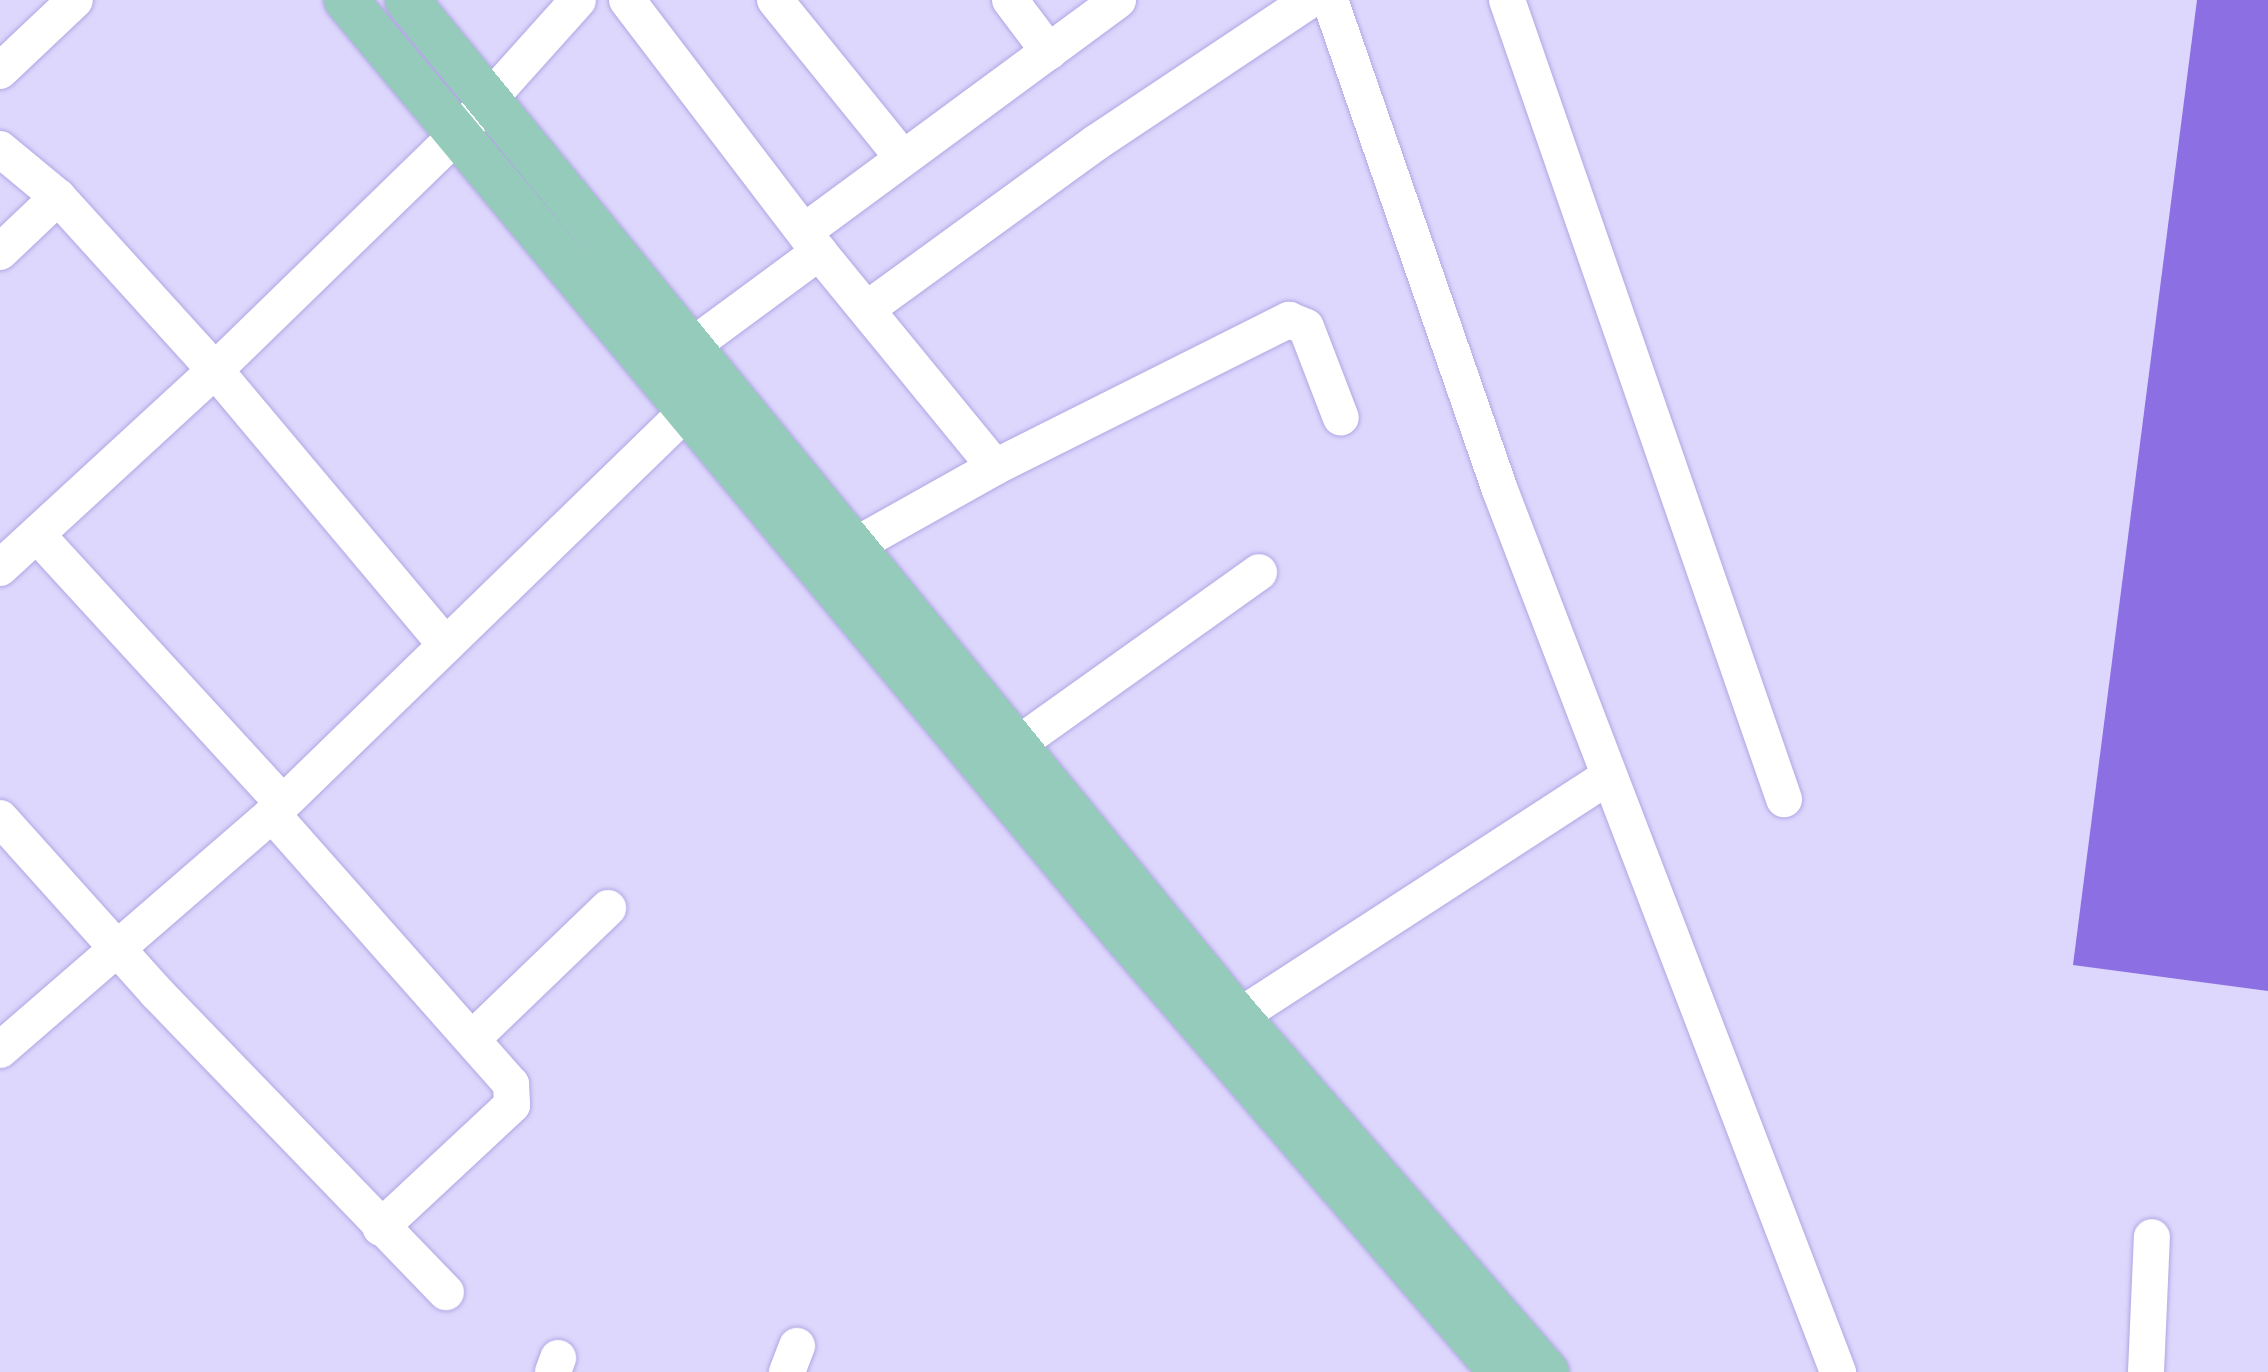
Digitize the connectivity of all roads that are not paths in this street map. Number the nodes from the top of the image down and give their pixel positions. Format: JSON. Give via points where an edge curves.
{"nodes":[{"id":1,"x":75,"y":0,"type":"edge"},
{"id":2,"x":346,"y":0,"type":"edge"},
{"id":3,"x":407,"y":0,"type":"edge"},
{"id":4,"x":578,"y":0,"type":"edge"},
{"id":5,"x":627,"y":0,"type":"edge"},
{"id":6,"x":775,"y":0,"type":"edge"},
{"id":7,"x":1010,"y":0,"type":"edge"},
{"id":8,"x":1118,"y":0,"type":"edge"},
{"id":9,"x":1310,"y":0,"type":"edge"},
{"id":10,"x":1330,"y":0,"type":"edge"},
{"id":11,"x":1507,"y":0,"type":"edge"},
{"id":12,"x":1049,"y":52,"type":"junction"},
{"id":13,"x":0,"y":71,"type":"edge"},
{"id":14,"x":488,"y":96,"type":"junction"},
{"id":15,"x":457,"y":135,"type":"junction"},
{"id":16,"x":0,"y":149,"type":"edge"},
{"id":17,"x":903,"y":158,"type":"junction"},
{"id":18,"x":58,"y":197,"type":"junction"},
{"id":19,"x":812,"y":241,"type":"junction"},
{"id":20,"x":0,"y":252,"type":"edge"},
{"id":21,"x":867,"y":309,"type":"junction"},
{"id":22,"x":689,"y":348,"type":"junction"},
{"id":23,"x":215,"y":370,"type":"junction"},
{"id":24,"x":686,"y":412,"type":"junction"},
{"id":25,"x":1341,"y":418,"type":"dead end"},
{"id":26,"x":995,"y":467,"type":"junction"},
{"id":27,"x":38,"y":536,"type":"junction"},
{"id":28,"x":856,"y":545,"type":"junction"},
{"id":29,"x":0,"y":568,"type":"edge"},
{"id":30,"x":1259,"y":572,"type":"dead end"},
{"id":31,"x":446,"y":645,"type":"junction"},
{"id":32,"x":1014,"y":747,"type":"junction"},
{"id":33,"x":1607,"y":777,"type":"junction"},
{"id":34,"x":1784,"y":799,"type":"dead end"},
{"id":35,"x":278,"y":809,"type":"junction"},
{"id":36,"x":0,"y":818,"type":"edge"},
{"id":37,"x":608,"y":908,"type":"dead end"},
{"id":38,"x":120,"y":951,"type":"junction"},
{"id":39,"x":1238,"y":1017,"type":"junction"},
{"id":40,"x":472,"y":1039,"type":"junction"},
{"id":41,"x":0,"y":1050,"type":"edge"},
{"id":42,"x":1352,"y":1174,"type":"junction"},
{"id":43,"x":380,"y":1228,"type":"junction"},
{"id":44,"x":2152,"y":1237,"type":"dead end"},
{"id":45,"x":446,"y":1292,"type":"dead end"},
{"id":46,"x":1501,"y":1372,"type":"edge"},
{"id":47,"x":1547,"y":1372,"type":"edge"},
{"id":48,"x":1838,"y":1372,"type":"edge"},
{"id":49,"x":2146,"y":1372,"type":"edge"}],
"edges":[{"from":1,"to":13,"type":"street"},
{"from":2,"to":15,"type":"main road"},
{"from":3,"to":14,"type":"main road"},
{"from":4,"to":14,"type":"street"},
{"from":5,"to":19,"type":"street"},
{"from":6,"to":17,"type":"street"},
{"from":7,"to":12,"type":"street"},
{"from":8,"to":12,"type":"street"},
{"from":9,"to":21,"type":"street","via":[[1097,142]]},
{"from":10,"to":33,"type":"street","via":[[1500,490]]},
{"from":11,"to":34,"type":"street"},
{"from":12,"to":17,"type":"street"},
{"from":14,"to":15,"type":"street"},
{"from":14,"to":22,"type":"main road"},
{"from":15,"to":23,"type":"street"},
{"from":15,"to":24,"type":"main road"},
{"from":16,"to":18,"type":"street"},
{"from":17,"to":19,"type":"street"},
{"from":18,"to":20,"type":"street"},
{"from":18,"to":23,"type":"street"},
{"from":19,"to":21,"type":"street"},
{"from":19,"to":22,"type":"street"},
{"from":21,"to":26,"type":"street"},
{"from":22,"to":28,"type":"main road"},
{"from":23,"to":27,"type":"street"},
{"from":23,"to":31,"type":"street"},
{"from":24,"to":31,"type":"street"},
{"from":24,"to":42,"type":"main road"},
{"from":25,"to":26,"type":"street","via":[[1306,327],[1289,320]]},
{"from":26,"to":28,"type":"street"},
{"from":27,"to":29,"type":"street"},
{"from":27,"to":35,"type":"street"},
{"from":28,"to":32,"type":"main road"},
{"from":30,"to":32,"type":"street"},
{"from":31,"to":35,"type":"street"},
{"from":32,"to":39,"type":"main road"},
{"from":33,"to":39,"type":"street"},
{"from":33,"to":48,"type":"street"},
{"from":35,"to":38,"type":"street"},
{"from":35,"to":40,"type":"street"},
{"from":36,"to":38,"type":"street"},
{"from":37,"to":40,"type":"street"},
{"from":38,"to":41,"type":"street"},
{"from":38,"to":43,"type":"street"},
{"from":39,"to":42,"type":"main road"},
{"from":40,"to":43,"type":"street","via":[[511,1084],[512,1105]]},
{"from":42,"to":46,"type":"main road"},
{"from":42,"to":47,"type":"main road"},
{"from":43,"to":45,"type":"street"},
{"from":44,"to":49,"type":"street"}]}
